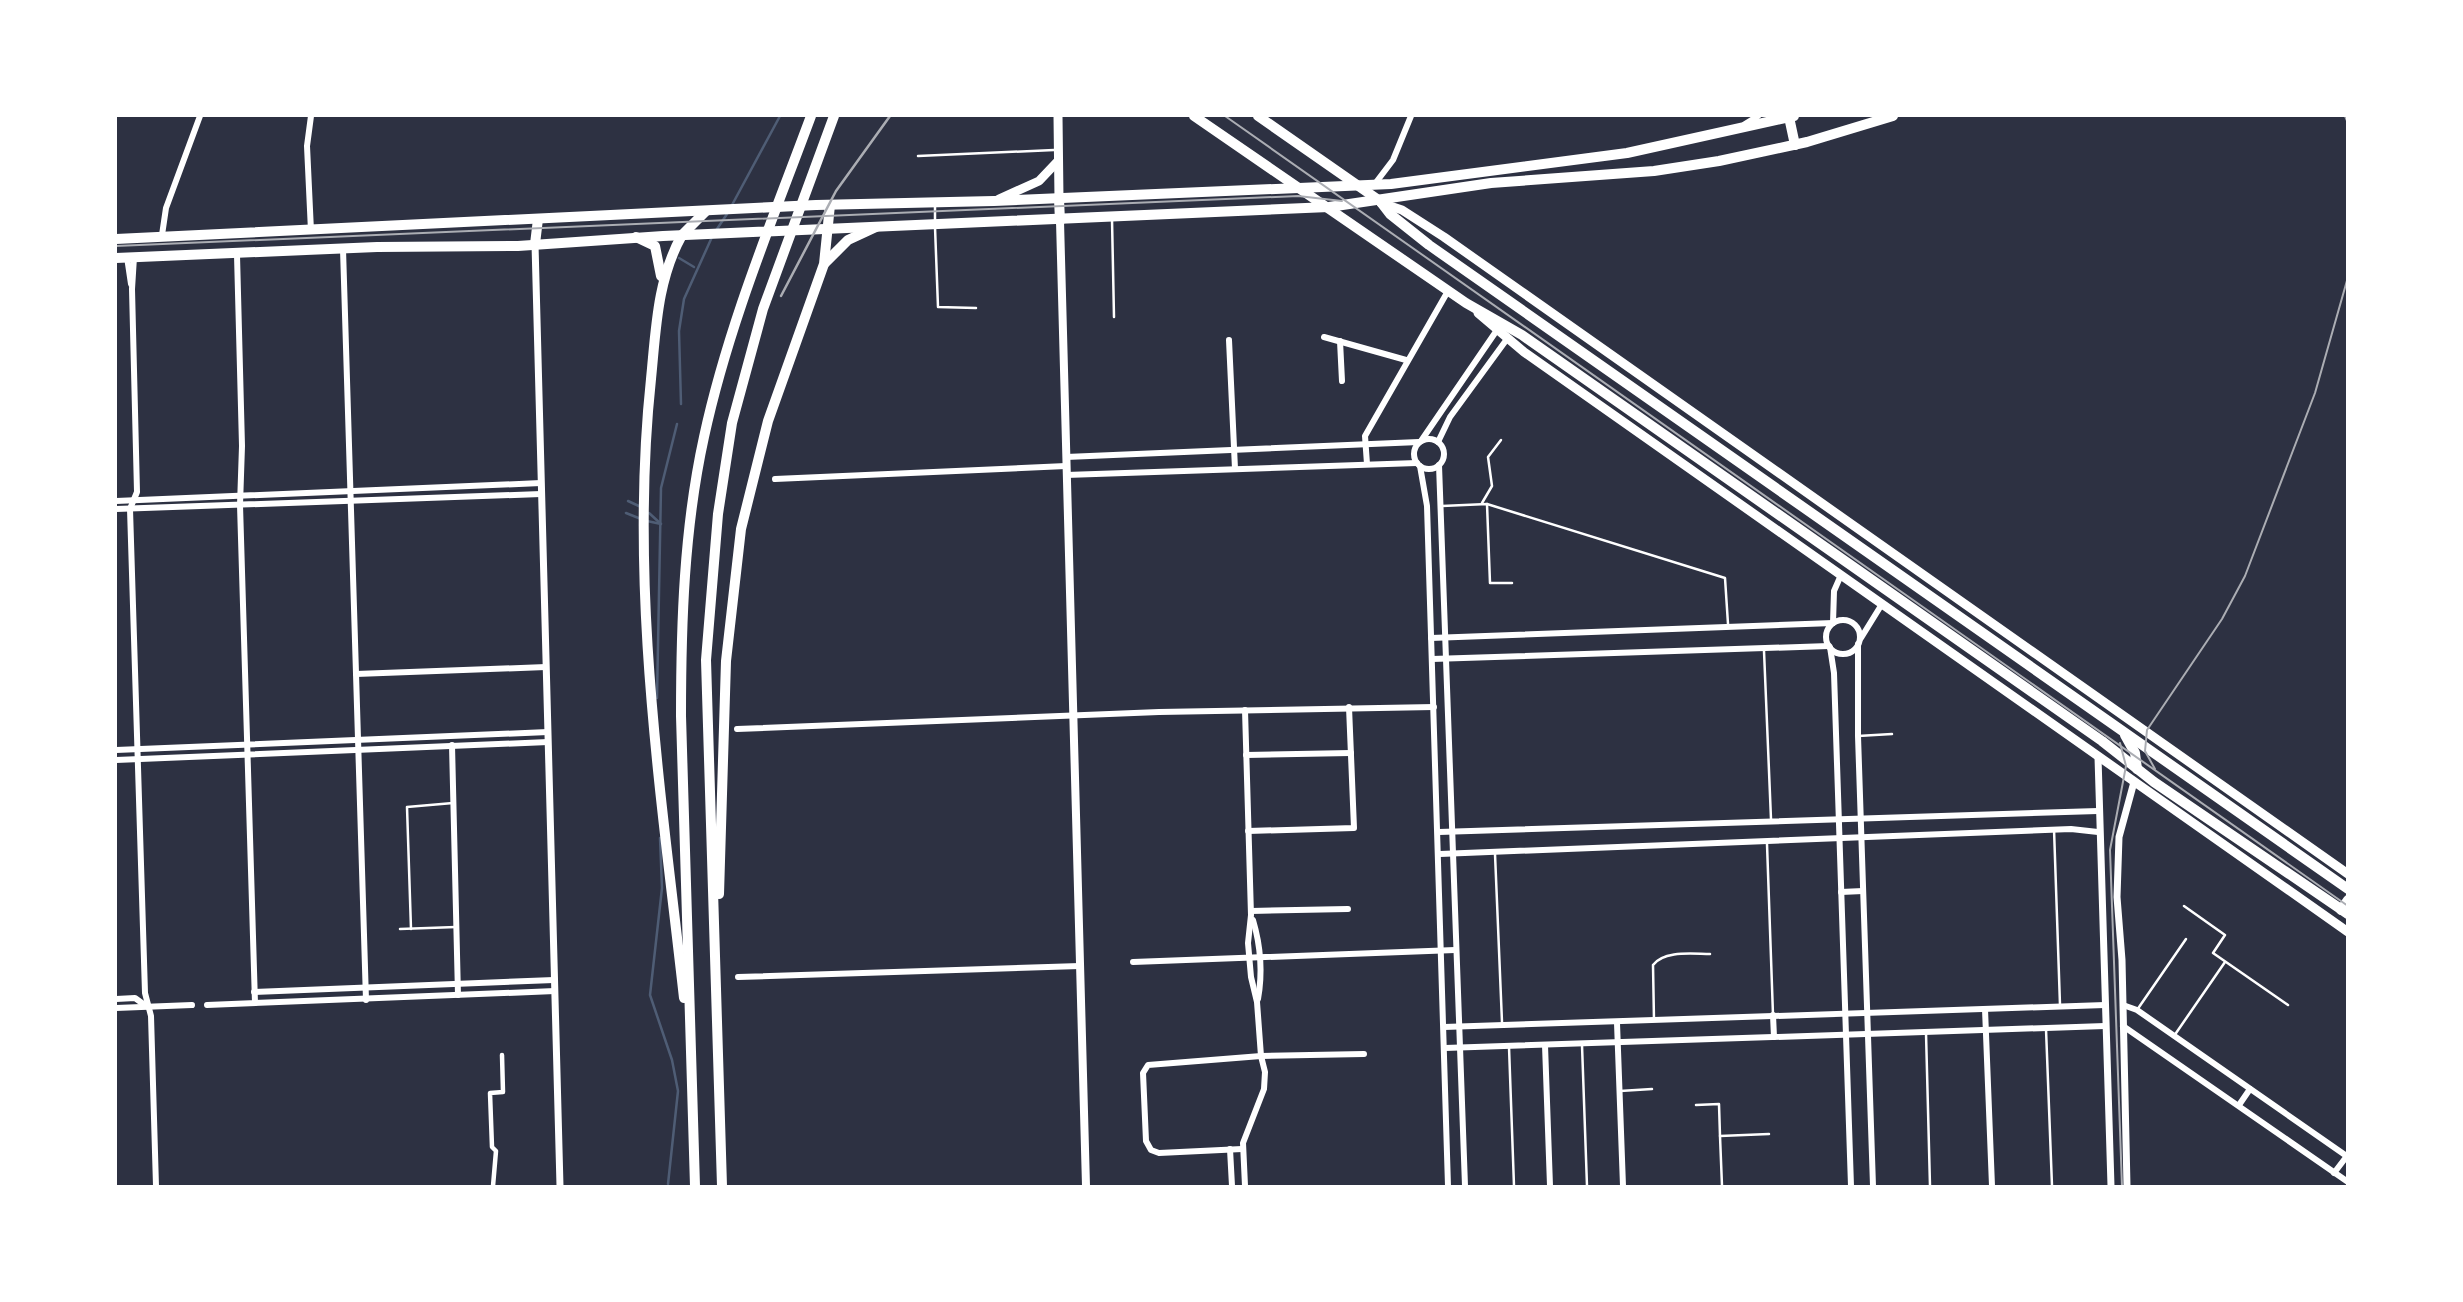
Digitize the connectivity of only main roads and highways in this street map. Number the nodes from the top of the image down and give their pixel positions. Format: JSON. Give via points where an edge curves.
{"nodes":[{"id":1,"x":811,"y":116,"type":"edge"},
{"id":2,"x":834,"y":116,"type":"edge"},
{"id":3,"x":1058,"y":116,"type":"edge"},
{"id":4,"x":1195,"y":116,"type":"edge"},
{"id":5,"x":1258,"y":116,"type":"edge"},
{"id":6,"x":1790,"y":116,"type":"edge"},
{"id":7,"x":1893,"y":116,"type":"edge"},
{"id":8,"x":1795,"y":145,"type":"junction"},
{"id":9,"x":1058,"y":161,"type":"junction"},
{"id":10,"x":1357,"y":185,"type":"junction"},
{"id":11,"x":1298,"y":188,"type":"junction"},
{"id":12,"x":1059,"y":198,"type":"junction"},
{"id":13,"x":994,"y":201,"type":"junction"},
{"id":14,"x":1380,"y":202,"type":"junction"},
{"id":15,"x":830,"y":205,"type":"junction"},
{"id":16,"x":802,"y":206,"type":"junction"},
{"id":17,"x":1329,"y":207,"type":"junction"},
{"id":18,"x":707,"y":210,"type":"junction"},
{"id":19,"x":538,"y":219,"type":"junction"},
{"id":20,"x":1060,"y":221,"type":"junction"},
{"id":21,"x":876,"y":227,"type":"junction"},
{"id":22,"x":342,"y":229,"type":"junction"},
{"id":23,"x":829,"y":229,"type":"junction"},
{"id":24,"x":685,"y":235,"type":"junction"},
{"id":25,"x":636,"y":237,"type":"junction"},
{"id":26,"x":116,"y":239,"type":"edge"},
{"id":27,"x":535,"y":244,"type":"junction"},
{"id":28,"x":343,"y":248,"type":"junction"},
{"id":29,"x":116,"y":258,"type":"edge"},
{"id":30,"x":664,"y":261,"type":"junction"},
{"id":31,"x":823,"y":268,"type":"junction"},
{"id":32,"x":1466,"y":303,"type":"junction"},
{"id":33,"x":1693,"y":453,"type":"junction"},
{"id":34,"x":1684,"y":465,"type":"junction"},
{"id":35,"x":1851,"y":542,"type":"junction"},
{"id":36,"x":1889,"y":550,"type":"junction"},
{"id":37,"x":1845,"y":561,"type":"junction"},
{"id":38,"x":1840,"y":575,"type":"junction"},
{"id":39,"x":1911,"y":584,"type":"junction"},
{"id":40,"x":1901,"y":599,"type":"junction"},
{"id":41,"x":2120,"y":730,"type":"junction"},
{"id":42,"x":2095,"y":737,"type":"junction"},
{"id":43,"x":2098,"y":757,"type":"junction"},
{"id":44,"x":2137,"y":769,"type":"junction"},
{"id":45,"x":2134,"y":782,"type":"junction"},
{"id":46,"x":2347,"y":874,"type":"edge"},
{"id":47,"x":2347,"y":889,"type":"edge"},
{"id":48,"x":2347,"y":900,"type":"edge"},
{"id":49,"x":2344,"y":912,"type":"edge"},
{"id":50,"x":2334,"y":923,"type":"junction"},
{"id":51,"x":2346,"y":928,"type":"edge"},
{"id":52,"x":716,"y":988,"type":"junction"},
{"id":53,"x":692,"y":1072,"type":"junction"},
{"id":54,"x":695,"y":1186,"type":"edge"},
{"id":55,"x":722,"y":1186,"type":"edge"},
{"id":56,"x":1086,"y":1186,"type":"edge"}],
"edges":[{"from":1,"to":53,"type":"highway","via":[[732,331],[703,438],[689,530],[681,669]]},
{"from":2,"to":16,"type":"highway"},
{"from":3,"to":9,"type":"main road"},
{"from":4,"to":11,"type":"highway"},
{"from":5,"to":10,"type":"highway"},
{"from":6,"to":8,"type":"highway"},
{"from":6,"to":10,"type":"highway","via":[[1564,163]]},
{"from":7,"to":8,"type":"highway"},
{"from":8,"to":14,"type":"highway","via":[[1654,171],[1491,183]]},
{"from":9,"to":12,"type":"main road"},
{"from":9,"to":13,"type":"main road","via":[[1039,181]]},
{"from":10,"to":11,"type":"highway"},
{"from":10,"to":14,"type":"highway"},
{"from":11,"to":12,"type":"highway"},
{"from":11,"to":17,"type":"highway"},
{"from":12,"to":13,"type":"highway"},
{"from":12,"to":20,"type":"highway"},
{"from":13,"to":15,"type":"highway"},
{"from":14,"to":17,"type":"highway"},
{"from":14,"to":35,"type":"highway","via":[[1429,245]]},
{"from":14,"to":36,"type":"main road","via":[[1402,210],[1444,237]]},
{"from":15,"to":16,"type":"highway"},
{"from":15,"to":23,"type":"highway"},
{"from":16,"to":18,"type":"highway"},
{"from":16,"to":52,"type":"highway","via":[[763,309],[735,410],[716,527],[706,660]]},
{"from":17,"to":20,"type":"highway"},
{"from":17,"to":32,"type":"highway"},
{"from":18,"to":19,"type":"highway"},
{"from":18,"to":24,"type":"highway"},
{"from":19,"to":22,"type":"highway"},
{"from":19,"to":27,"type":"highway"},
{"from":20,"to":21,"type":"highway"},
{"from":20,"to":56,"type":"main road"},
{"from":21,"to":23,"type":"highway"},
{"from":21,"to":31,"type":"highway","via":[[848,240]]},
{"from":22,"to":26,"type":"highway"},
{"from":22,"to":28,"type":"highway"},
{"from":23,"to":24,"type":"highway"},
{"from":23,"to":31,"type":"highway"},
{"from":24,"to":25,"type":"highway"},
{"from":24,"to":30,"type":"highway"},
{"from":25,"to":27,"type":"highway"},
{"from":25,"to":30,"type":"highway","via":[[655,246]]},
{"from":27,"to":28,"type":"highway"},
{"from":28,"to":29,"type":"highway"},
{"from":30,"to":53,"type":"highway","via":[[643,467],[644,600],[661,804]]},
{"from":31,"to":52,"type":"highway","via":[[761,445],[733,581],[722,724]]},
{"from":32,"to":33,"type":"highway","via":[[1522,335]]},
{"from":32,"to":34,"type":"main road","via":[[1507,339]]},
{"from":33,"to":34,"type":"main road"},
{"from":33,"to":37,"type":"highway"},
{"from":34,"to":38,"type":"main road"},
{"from":35,"to":36,"type":"main road"},
{"from":35,"to":37,"type":"highway"},
{"from":35,"to":39,"type":"highway"},
{"from":36,"to":39,"type":"main road","via":[[1903,565]]},
{"from":36,"to":46,"type":"main road"},
{"from":37,"to":38,"type":"main road"},
{"from":37,"to":40,"type":"highway"},
{"from":38,"to":43,"type":"main road"},
{"from":39,"to":40,"type":"highway"},
{"from":39,"to":41,"type":"highway"},
{"from":40,"to":42,"type":"highway"},
{"from":41,"to":44,"type":"highway","via":[[2133,749]]},
{"from":41,"to":47,"type":"highway"},
{"from":42,"to":43,"type":"main road"},
{"from":42,"to":44,"type":"highway"},
{"from":43,"to":45,"type":"main road"},
{"from":44,"to":45,"type":"main road"},
{"from":44,"to":49,"type":"highway"},
{"from":45,"to":50,"type":"main road"},
{"from":48,"to":49,"type":"highway"},
{"from":49,"to":50,"type":"main road"},
{"from":50,"to":51,"type":"main road"},
{"from":52,"to":55,"type":"highway"},
{"from":53,"to":54,"type":"highway"}]}
